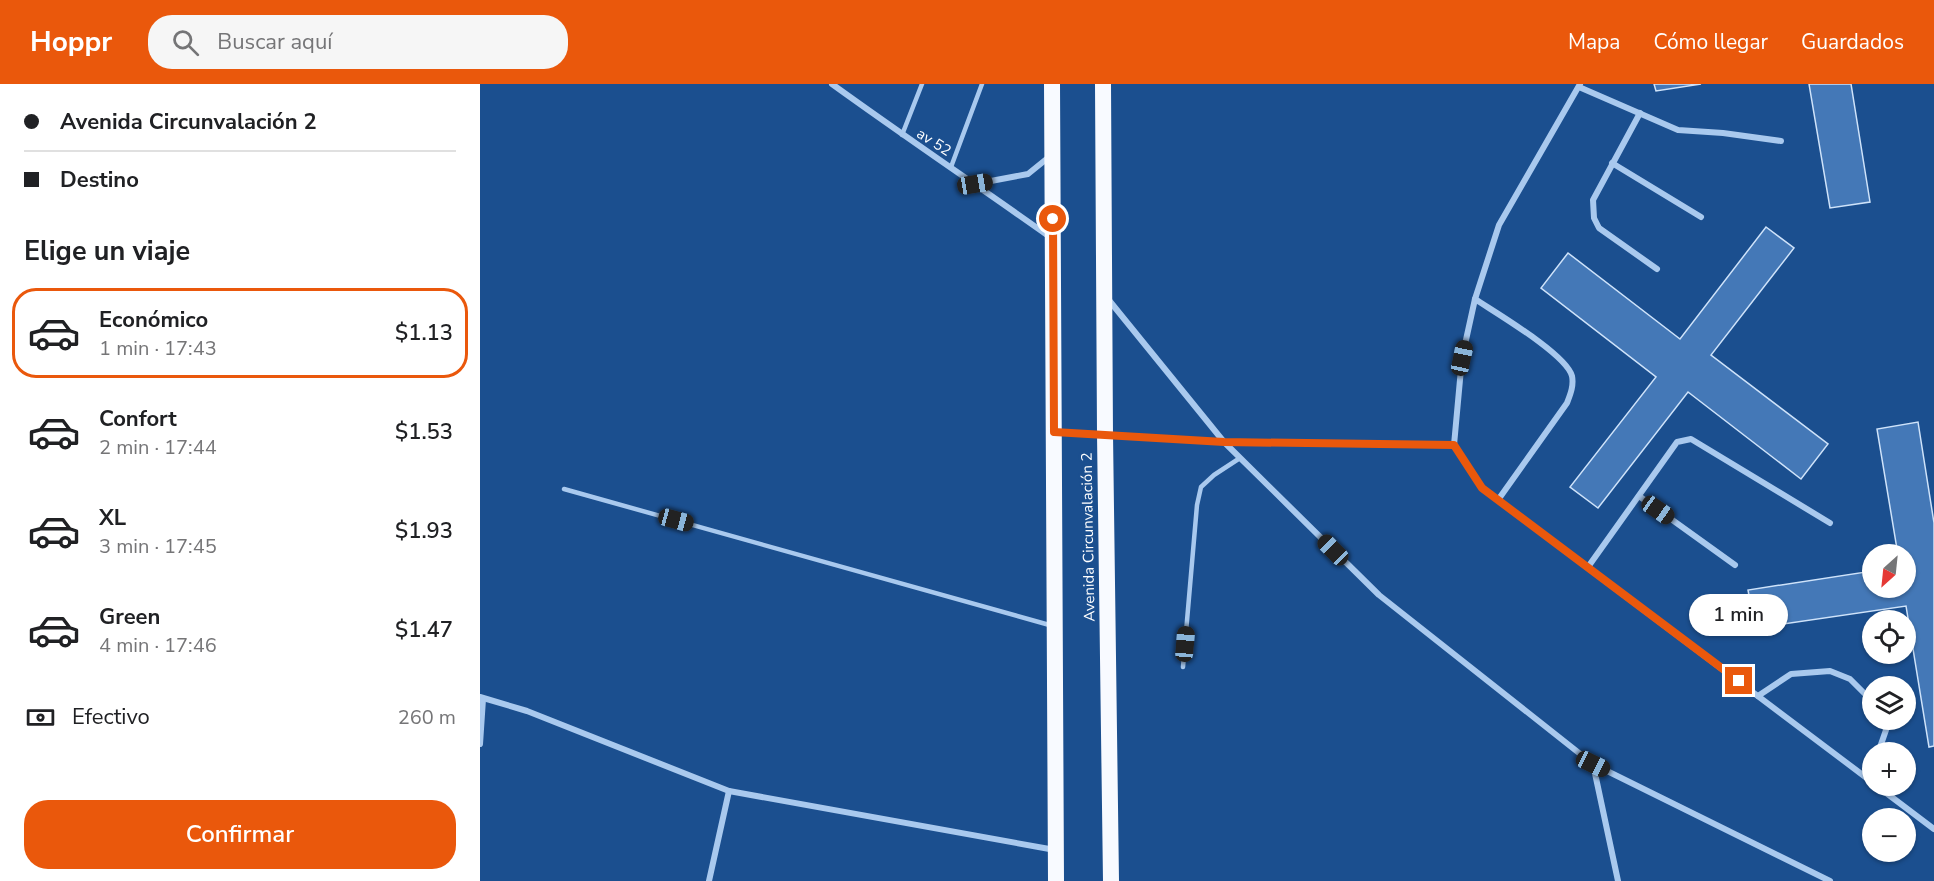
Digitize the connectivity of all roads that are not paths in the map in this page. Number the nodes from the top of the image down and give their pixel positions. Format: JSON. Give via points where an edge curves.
{"nodes":[{"id":1,"x":832,"y":84,"type":"edge"},
{"id":2,"x":922,"y":84,"type":"edge"},
{"id":3,"x":982,"y":84,"type":"edge"},
{"id":4,"x":1052,"y":84,"type":"edge"},
{"id":5,"x":1103,"y":84,"type":"edge"},
{"id":6,"x":1579,"y":86,"type":"edge"},
{"id":7,"x":1640,"y":114,"type":"junction"},
{"id":8,"x":902,"y":135,"type":"junction"},
{"id":9,"x":1781,"y":141,"type":"dead end"},
{"id":10,"x":1053,"y":154,"type":"junction"},
{"id":11,"x":1612,"y":163,"type":"junction"},
{"id":12,"x":951,"y":167,"type":"junction"},
{"id":13,"x":975,"y":184,"type":"junction"},
{"id":14,"x":1701,"y":217,"type":"dead end"},
{"id":15,"x":1053,"y":240,"type":"junction"},
{"id":16,"x":1657,"y":269,"type":"dead end"},
{"id":17,"x":1104,"y":294,"type":"junction"},
{"id":18,"x":1475,"y":299,"type":"junction"},
{"id":19,"x":1054,"y":432,"type":"junction"},
{"id":20,"x":1105,"y":434,"type":"junction"},
{"id":21,"x":1224,"y":442,"type":"junction"},
{"id":22,"x":1454,"y":445,"type":"junction"},
{"id":23,"x":1240,"y":458,"type":"junction"},
{"id":24,"x":564,"y":489,"type":"dead end"},
{"id":25,"x":1639,"y":496,"type":"junction"},
{"id":26,"x":1498,"y":500,"type":"junction"},
{"id":27,"x":1830,"y":523,"type":"dead end"},
{"id":28,"x":1735,"y":565,"type":"dead end"},
{"id":29,"x":1587,"y":567,"type":"junction"},
{"id":30,"x":1055,"y":627,"type":"junction"},
{"id":31,"x":1183,"y":667,"type":"dead end"},
{"id":32,"x":1862,"y":691,"type":"edge"},
{"id":33,"x":1758,"y":696,"type":"junction"},
{"id":34,"x":481,"y":698,"type":"edge"},
{"id":35,"x":480,"y":744,"type":"edge"},
{"id":36,"x":1593,"y":764,"type":"junction"},
{"id":37,"x":1862,"y":775,"type":"edge"},
{"id":38,"x":729,"y":791,"type":"junction"},
{"id":39,"x":1890,"y":796,"type":"edge"},
{"id":40,"x":1934,"y":829,"type":"edge"},
{"id":41,"x":1056,"y":850,"type":"junction"},
{"id":42,"x":709,"y":881,"type":"edge"},
{"id":43,"x":1056,"y":881,"type":"edge"},
{"id":44,"x":1111,"y":881,"type":"edge"},
{"id":45,"x":1618,"y":881,"type":"edge"},
{"id":46,"x":1830,"y":881,"type":"edge"}],
"edges":[{"from":1,"to":8,"type":"street","name":"av 52"},
{"from":2,"to":8,"type":"lane"},
{"from":3,"to":12,"type":"lane"},
{"from":4,"to":10,"type":"highway"},
{"from":5,"to":17,"type":"highway","name":"Avenida Circunvalación 2"},
{"from":6,"to":7,"type":"street"},
{"from":6,"to":18,"type":"street","via":[[1499,225]]},
{"from":7,"to":9,"type":"street","via":[[1678,130]]},
{"from":7,"to":11,"type":"street"},
{"from":8,"to":12,"type":"street","name":"av 52"},
{"from":10,"to":13,"type":"street","via":[[1028,174]]},
{"from":10,"to":15,"type":"highway"},
{"from":11,"to":14,"type":"street"},
{"from":11,"to":16,"type":"street","via":[[1593,200],[1594,218],[1599,228]]},
{"from":12,"to":13,"type":"street","name":"av 52"},
{"from":13,"to":15,"type":"street","name":"av 52"},
{"from":15,"to":19,"type":"highway"},
{"from":17,"to":20,"type":"highway","name":"Avenida Circunvalación 2"},
{"from":17,"to":21,"type":"street"},
{"from":18,"to":22,"type":"street","via":[[1462,358]]},
{"from":18,"to":26,"type":"street","via":[[1553,352],[1572,374],[1568,403]]},
{"from":19,"to":20,"type":"street"},
{"from":19,"to":30,"type":"highway"},
{"from":20,"to":21,"type":"street"},
{"from":20,"to":44,"type":"highway","name":"Avenida Circunvalación 2"},
{"from":21,"to":22,"type":"street"},
{"from":21,"to":23,"type":"street"},
{"from":22,"to":26,"type":"street","via":[[1482,488]]},
{"from":23,"to":31,"type":"lane","via":[[1201,487]]},
{"from":23,"to":36,"type":"street","via":[[1379,595]]},
{"from":24,"to":30,"type":"lane"},
{"from":25,"to":27,"type":"street","via":[[1677,442],[1691,439]]},
{"from":25,"to":28,"type":"street"},
{"from":25,"to":29,"type":"street"},
{"from":26,"to":29,"type":"street"},
{"from":29,"to":33,"type":"street"},
{"from":30,"to":41,"type":"highway"},
{"from":32,"to":33,"type":"street","via":[[1850,679],[1830,671],[1791,674]]},
{"from":33,"to":37,"type":"street"},
{"from":34,"to":35,"type":"street"},
{"from":34,"to":38,"type":"street","via":[[527,711]]},
{"from":36,"to":45,"type":"street"},
{"from":36,"to":46,"type":"street"},
{"from":38,"to":41,"type":"street"},
{"from":38,"to":42,"type":"street"},
{"from":39,"to":40,"type":"street"},
{"from":41,"to":43,"type":"highway"}]}
